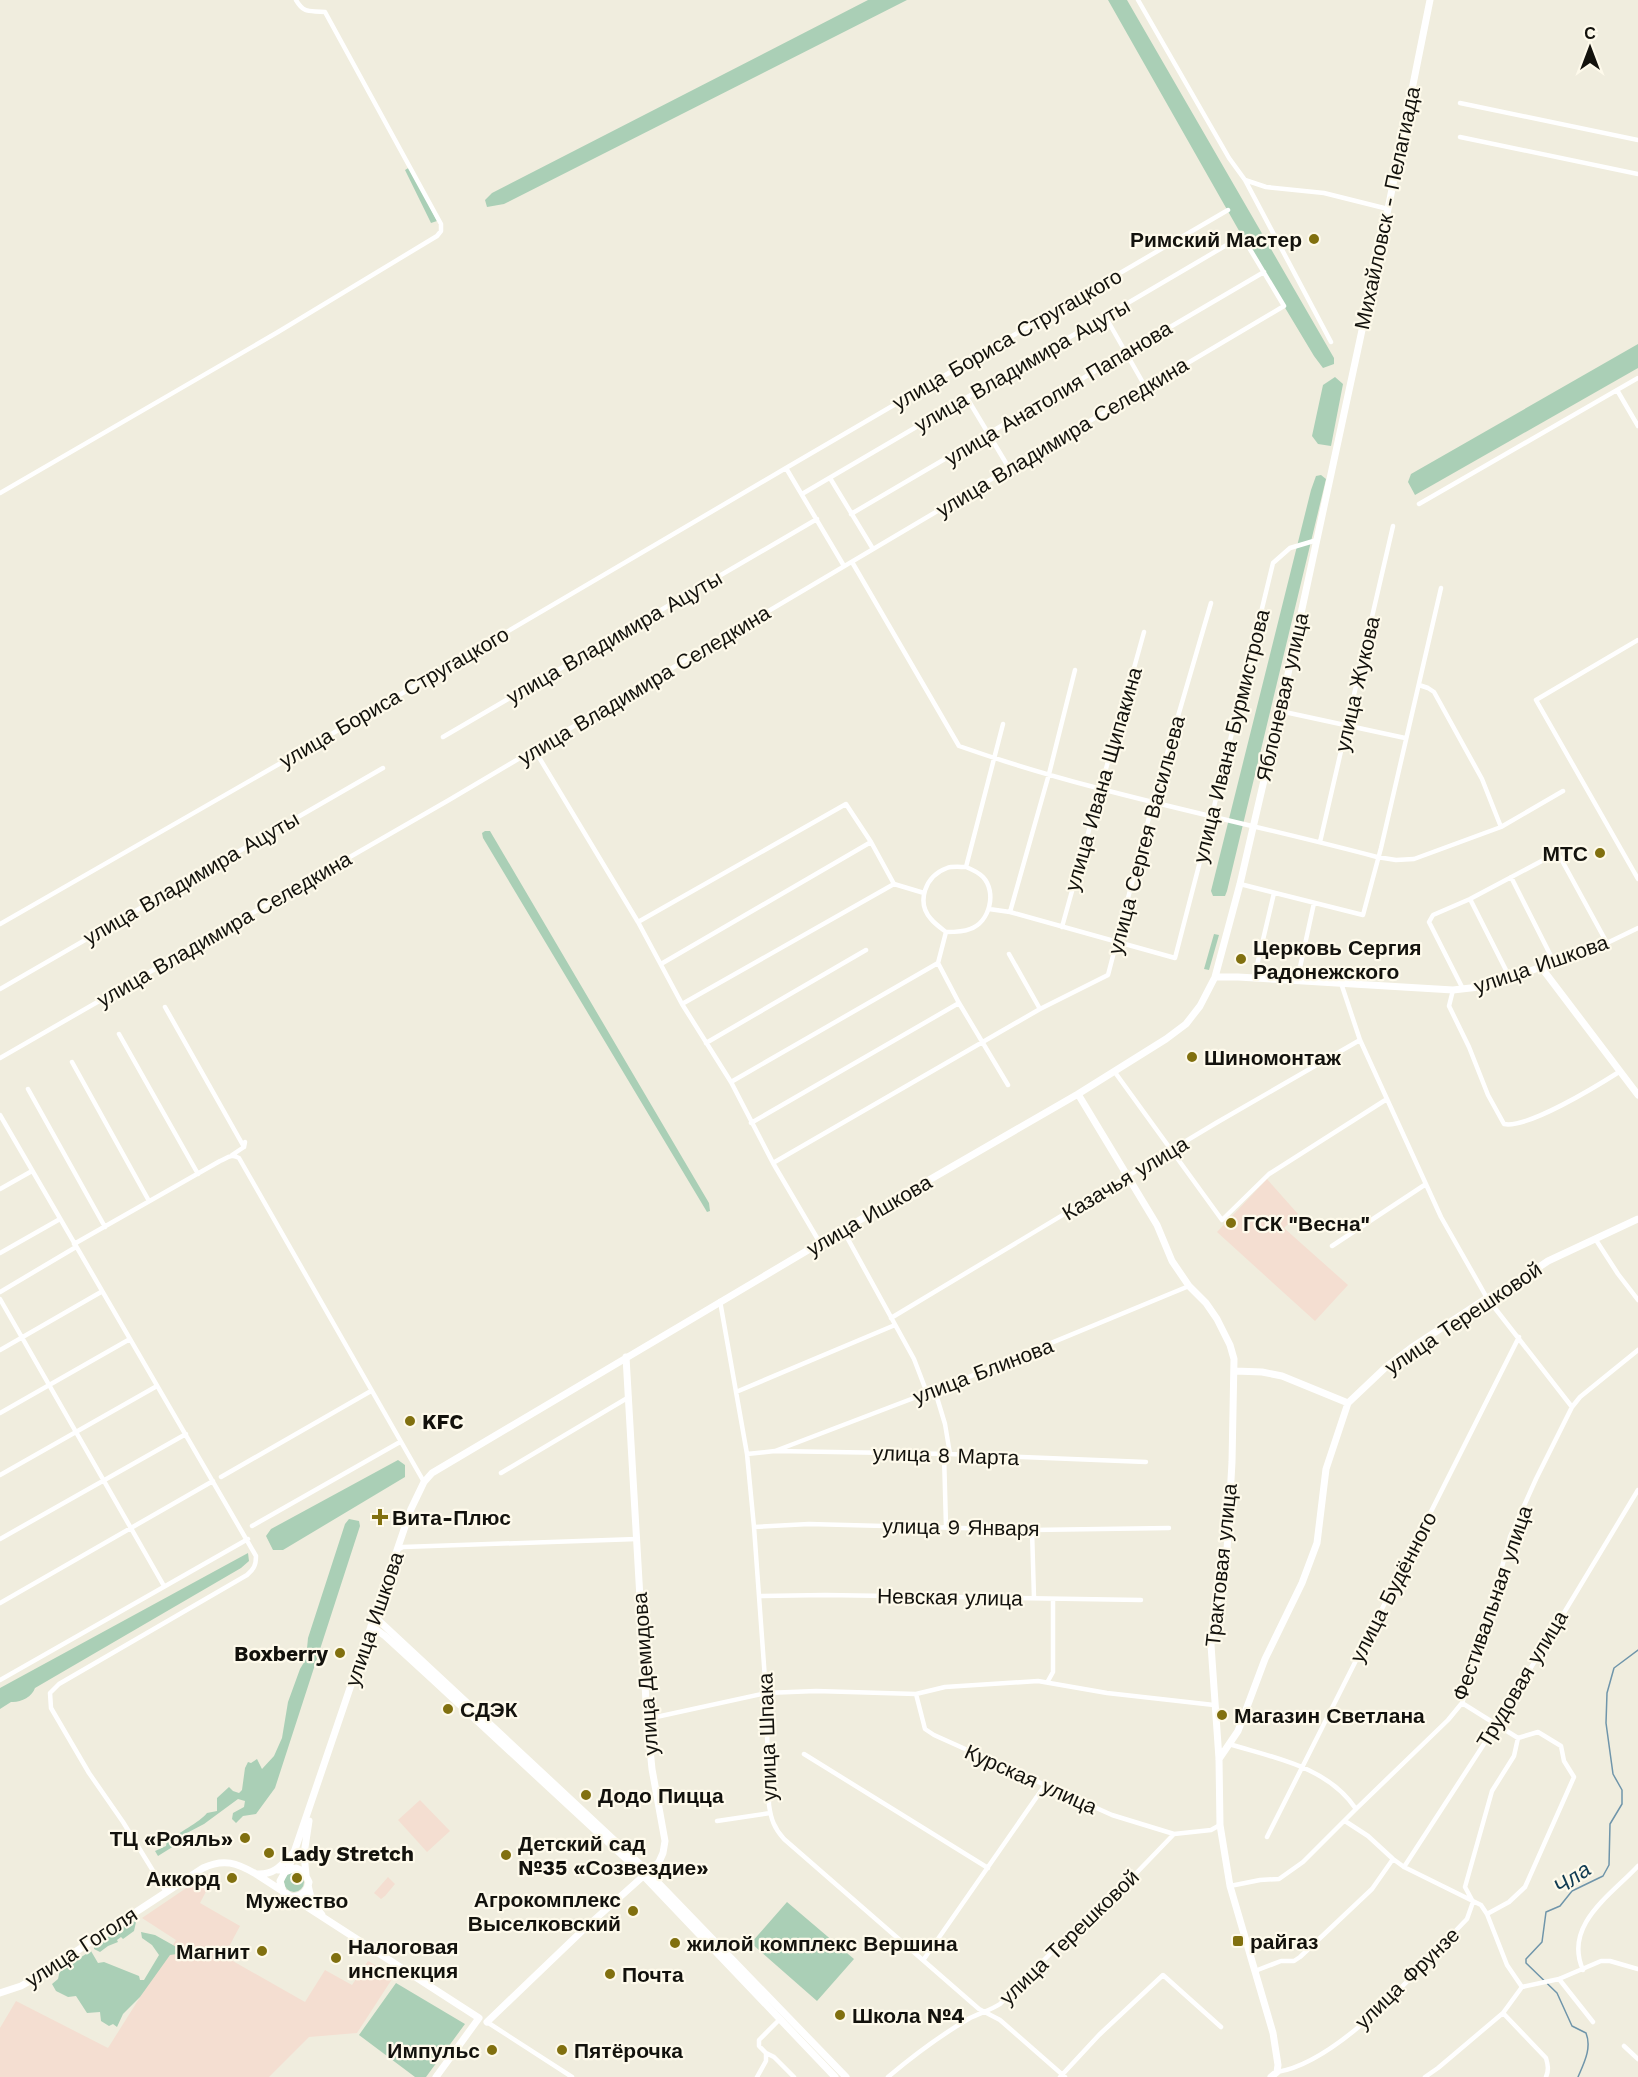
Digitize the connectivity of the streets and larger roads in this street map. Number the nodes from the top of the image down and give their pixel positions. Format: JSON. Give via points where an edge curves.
{"nodes":[{"id":1,"x":296,"y":0,"type":"edge"},
{"id":2,"x":1138,"y":0,"type":"edge"},
{"id":3,"x":1430,"y":0,"type":"edge"},
{"id":4,"x":1460,"y":103,"type":"dead end"},
{"id":5,"x":1460,"y":137,"type":"dead end"},
{"id":6,"x":1638,"y":140,"type":"edge"},
{"id":7,"x":1638,"y":174,"type":"edge"},
{"id":8,"x":1245,"y":180,"type":"junction"},
{"id":9,"x":1388,"y":209,"type":"junction"},
{"id":10,"x":1228,"y":210,"type":"dead end"},
{"id":11,"x":1263,"y":272,"type":"junction"},
{"id":12,"x":1105,"y":316,"type":"junction"},
{"id":13,"x":1331,"y":342,"type":"dead end"},
{"id":14,"x":1126,"y":353,"type":"junction"},
{"id":15,"x":1638,"y":378,"type":"edge"},
{"id":16,"x":1146,"y":388,"type":"junction"},
{"id":17,"x":1617,"y":390,"type":"junction"},
{"id":18,"x":967,"y":398,"type":"junction"},
{"id":19,"x":1344,"y":416,"type":"joint"},
{"id":20,"x":1638,"y":426,"type":"edge"},
{"id":21,"x":988,"y":434,"type":"junction"},
{"id":22,"x":786,"y":468,"type":"junction"},
{"id":23,"x":1009,"y":468,"type":"junction"},
{"id":24,"x":830,"y":478,"type":"junction"},
{"id":25,"x":0,"y":493,"type":"edge"},
{"id":26,"x":802,"y":494,"type":"junction"},
{"id":27,"x":1419,"y":504,"type":"dead end"},
{"id":28,"x":851,"y":514,"type":"junction"},
{"id":29,"x":817,"y":519,"type":"junction"},
{"id":30,"x":1393,"y":526,"type":"dead end"},
{"id":31,"x":1317,"y":540,"type":"junction"},
{"id":32,"x":873,"y":549,"type":"junction"},
{"id":33,"x":852,"y":562,"type":"junction"},
{"id":34,"x":844,"y":566,"type":"junction"},
{"id":35,"x":1441,"y":588,"type":"dead end"},
{"id":36,"x":1211,"y":603,"type":"dead end"},
{"id":37,"x":1144,"y":632,"type":"dead end"},
{"id":38,"x":1638,"y":640,"type":"edge"},
{"id":39,"x":1076,"y":670,"type":"dead end"},
{"id":40,"x":1419,"y":685,"type":"junction"},
{"id":41,"x":1280,"y":711,"type":"junction"},
{"id":42,"x":1003,"y":724,"type":"dead end"},
{"id":43,"x":1347,"y":726,"type":"junction"},
{"id":44,"x":443,"y":737,"type":"dead end"},
{"id":45,"x":1405,"y":738,"type":"junction"},
{"id":46,"x":534,"y":749,"type":"junction"},
{"id":47,"x":996,"y":759,"type":"junction"},
{"id":48,"x":383,"y":768,"type":"dead end"},
{"id":49,"x":1049,"y":774,"type":"junction"},
{"id":50,"x":1101,"y":788,"type":"junction"},
{"id":51,"x":1563,"y":791,"type":"dead end"},
{"id":52,"x":1153,"y":802,"type":"junction"},
{"id":53,"x":1212,"y":815,"type":"junction"},
{"id":54,"x":1253,"y":825,"type":"junction"},
{"id":55,"x":1502,"y":827,"type":"junction"},
{"id":56,"x":871,"y":842,"type":"junction"},
{"id":57,"x":1320,"y":842,"type":"junction"},
{"id":58,"x":1377,"y":857,"type":"junction"},
{"id":59,"x":966,"y":867,"type":"junction"},
{"id":60,"x":1511,"y":877,"type":"junction"},
{"id":61,"x":1638,"y":879,"type":"edge"},
{"id":62,"x":894,"y":884,"type":"junction"},
{"id":63,"x":1240,"y":884,"type":"junction"},
{"id":64,"x":924,"y":893,"type":"junction"},
{"id":65,"x":1274,"y":893,"type":"junction"},
{"id":66,"x":1470,"y":899,"type":"junction"},
{"id":67,"x":1314,"y":903,"type":"junction"},
{"id":68,"x":989,"y":909,"type":"junction"},
{"id":69,"x":1010,"y":912,"type":"junction"},
{"id":70,"x":638,"y":922,"type":"junction"},
{"id":71,"x":0,"y":924,"type":"edge"},
{"id":72,"x":1062,"y":927,"type":"junction"},
{"id":73,"x":1638,"y":928,"type":"edge"},
{"id":74,"x":946,"y":932,"type":"junction"},
{"id":75,"x":1117,"y":943,"type":"junction"},
{"id":76,"x":1607,"y":943,"type":"junction"},
{"id":77,"x":866,"y":950,"type":"dead end"},
{"id":78,"x":1009,"y":954,"type":"dead end"},
{"id":79,"x":1554,"y":962,"type":"junction"},
{"id":80,"x":938,"y":963,"type":"junction"},
{"id":81,"x":661,"y":964,"type":"junction"},
{"id":82,"x":1541,"y":967,"type":"junction"},
{"id":83,"x":1215,"y":977,"type":"junction"},
{"id":84,"x":1254,"y":978,"type":"junction"},
{"id":85,"x":1510,"y":978,"type":"junction"},
{"id":86,"x":1297,"y":981,"type":"junction"},
{"id":87,"x":1341,"y":983,"type":"junction"},
{"id":88,"x":0,"y":989,"type":"edge"},
{"id":89,"x":1463,"y":989,"type":"junction"},
{"id":90,"x":1454,"y":990,"type":"junction"},
{"id":91,"x":959,"y":1003,"type":"junction"},
{"id":92,"x":682,"y":1004,"type":"junction"},
{"id":93,"x":165,"y":1007,"type":"dead end"},
{"id":94,"x":1040,"y":1009,"type":"junction"},
{"id":95,"x":119,"y":1034,"type":"dead end"},
{"id":96,"x":1360,"y":1040,"type":"junction"},
{"id":97,"x":706,"y":1043,"type":"junction"},
{"id":98,"x":983,"y":1044,"type":"junction"},
{"id":99,"x":0,"y":1058,"type":"edge"},
{"id":100,"x":72,"y":1062,"type":"dead end"},
{"id":101,"x":1114,"y":1071,"type":"junction"},
{"id":102,"x":1619,"y":1072,"type":"junction"},
{"id":103,"x":731,"y":1082,"type":"junction"},
{"id":104,"x":1008,"y":1085,"type":"dead end"},
{"id":105,"x":28,"y":1089,"type":"dead end"},
{"id":106,"x":1078,"y":1094,"type":"junction"},
{"id":107,"x":1638,"y":1095,"type":"edge"},
{"id":108,"x":1387,"y":1099,"type":"junction"},
{"id":109,"x":0,"y":1115,"type":"edge"},
{"id":110,"x":752,"y":1123,"type":"junction"},
{"id":111,"x":6,"y":1126,"type":"junction"},
{"id":112,"x":0,"y":1129,"type":"edge"},
{"id":113,"x":1172,"y":1150,"type":"junction"},
{"id":114,"x":232,"y":1155,"type":"junction"},
{"id":115,"x":773,"y":1162,"type":"junction"},
{"id":116,"x":32,"y":1171,"type":"junction"},
{"id":117,"x":198,"y":1174,"type":"junction"},
{"id":118,"x":1127,"y":1177,"type":"junction"},
{"id":119,"x":1426,"y":1184,"type":"junction"},
{"id":120,"x":0,"y":1189,"type":"edge"},
{"id":121,"x":149,"y":1201,"type":"junction"},
{"id":122,"x":60,"y":1219,"type":"junction"},
{"id":123,"x":1638,"y":1219,"type":"edge"},
{"id":124,"x":105,"y":1227,"type":"junction"},
{"id":125,"x":843,"y":1230,"type":"junction"},
{"id":126,"x":1596,"y":1240,"type":"junction"},
{"id":127,"x":820,"y":1243,"type":"junction"},
{"id":128,"x":75,"y":1246,"type":"junction"},
{"id":129,"x":1332,"y":1246,"type":"dead end"},
{"id":130,"x":0,"y":1253,"type":"edge"},
{"id":131,"x":1189,"y":1286,"type":"junction"},
{"id":132,"x":0,"y":1292,"type":"edge"},
{"id":133,"x":101,"y":1292,"type":"junction"},
{"id":134,"x":1487,"y":1298,"type":"junction"},
{"id":135,"x":0,"y":1299,"type":"edge"},
{"id":136,"x":1638,"y":1300,"type":"edge"},
{"id":137,"x":720,"y":1301,"type":"junction"},
{"id":138,"x":891,"y":1318,"type":"junction"},
{"id":139,"x":895,"y":1325,"type":"junction"},
{"id":140,"x":1519,"y":1337,"type":"junction"},
{"id":141,"x":21,"y":1338,"type":"junction"},
{"id":142,"x":130,"y":1339,"type":"junction"},
{"id":143,"x":0,"y":1350,"type":"edge"},
{"id":144,"x":1638,"y":1350,"type":"edge"},
{"id":145,"x":626,"y":1357,"type":"junction"},
{"id":146,"x":1235,"y":1371,"type":"junction"},
{"id":147,"x":48,"y":1385,"type":"junction"},
{"id":148,"x":157,"y":1386,"type":"junction"},
{"id":149,"x":371,"y":1391,"type":"junction"},
{"id":150,"x":935,"y":1391,"type":"junction"},
{"id":151,"x":736,"y":1392,"type":"junction"},
{"id":152,"x":927,"y":1393,"type":"junction"},
{"id":153,"x":629,"y":1397,"type":"junction"},
{"id":154,"x":1348,"y":1403,"type":"junction"},
{"id":155,"x":1572,"y":1407,"type":"junction"},
{"id":156,"x":0,"y":1413,"type":"edge"},
{"id":157,"x":76,"y":1433,"type":"junction"},
{"id":158,"x":186,"y":1434,"type":"junction"},
{"id":159,"x":400,"y":1442,"type":"junction"},
{"id":160,"x":775,"y":1451,"type":"junction"},
{"id":161,"x":747,"y":1454,"type":"junction"},
{"id":162,"x":947,"y":1454,"type":"junction"},
{"id":163,"x":1146,"y":1462,"type":"dead end"},
{"id":164,"x":501,"y":1473,"type":"dead end"},
{"id":165,"x":0,"y":1475,"type":"edge"},
{"id":166,"x":221,"y":1477,"type":"dead end"},
{"id":167,"x":103,"y":1480,"type":"junction"},
{"id":168,"x":213,"y":1481,"type":"junction"},
{"id":169,"x":424,"y":1482,"type":"junction"},
{"id":170,"x":1638,"y":1490,"type":"edge"},
{"id":171,"x":252,"y":1526,"type":"dead end"},
{"id":172,"x":946,"y":1526,"type":"junction"},
{"id":173,"x":754,"y":1527,"type":"junction"},
{"id":174,"x":1169,"y":1528,"type":"dead end"},
{"id":175,"x":130,"y":1529,"type":"junction"},
{"id":176,"x":1032,"y":1530,"type":"junction"},
{"id":177,"x":0,"y":1539,"type":"edge"},
{"id":178,"x":248,"y":1539,"type":"junction"},
{"id":179,"x":637,"y":1539,"type":"junction"},
{"id":180,"x":397,"y":1550,"type":"junction"},
{"id":181,"x":164,"y":1586,"type":"junction"},
{"id":182,"x":759,"y":1596,"type":"junction"},
{"id":183,"x":1034,"y":1598,"type":"junction"},
{"id":184,"x":1053,"y":1599,"type":"junction"},
{"id":185,"x":1141,"y":1600,"type":"dead end"},
{"id":186,"x":0,"y":1603,"type":"edge"},
{"id":187,"x":375,"y":1617,"type":"junction"},
{"id":188,"x":371,"y":1626,"type":"junction"},
{"id":189,"x":0,"y":1680,"type":"edge"},
{"id":190,"x":1048,"y":1681,"type":"junction"},
{"id":191,"x":766,"y":1693,"type":"junction"},
{"id":192,"x":916,"y":1694,"type":"junction"},
{"id":193,"x":1462,"y":1703,"type":"junction"},
{"id":194,"x":1214,"y":1705,"type":"junction"},
{"id":195,"x":647,"y":1719,"type":"junction"},
{"id":196,"x":1497,"y":1724,"type":"junction"},
{"id":197,"x":1518,"y":1738,"type":"junction"},
{"id":198,"x":1229,"y":1744,"type":"junction"},
{"id":199,"x":804,"y":1754,"type":"dead end"},
{"id":200,"x":1219,"y":1759,"type":"junction"},
{"id":201,"x":1302,"y":1766,"type":"junction"},
{"id":202,"x":1045,"y":1785,"type":"junction"},
{"id":203,"x":312,"y":1803,"type":"junction"},
{"id":204,"x":1356,"y":1809,"type":"junction"},
{"id":205,"x":770,"y":1813,"type":"junction"},
{"id":206,"x":717,"y":1821,"type":"dead end"},
{"id":207,"x":1345,"y":1821,"type":"junction"},
{"id":208,"x":1220,"y":1826,"type":"junction"},
{"id":209,"x":1174,"y":1834,"type":"junction"},
{"id":210,"x":1267,"y":1837,"type":"dead end"},
{"id":211,"x":293,"y":1852,"type":"junction"},
{"id":212,"x":1393,"y":1860,"type":"junction"},
{"id":213,"x":1638,"y":1866,"type":"edge"},
{"id":214,"x":1404,"y":1867,"type":"junction"},
{"id":215,"x":988,"y":1868,"type":"junction"},
{"id":216,"x":278,"y":1870,"type":"junction"},
{"id":217,"x":288,"y":1870,"type":"junction"},
{"id":218,"x":255,"y":1874,"type":"junction"},
{"id":219,"x":306,"y":1875,"type":"junction"},
{"id":220,"x":646,"y":1875,"type":"junction"},
{"id":221,"x":308,"y":1885,"type":"junction"},
{"id":222,"x":1230,"y":1886,"type":"junction"},
{"id":223,"x":166,"y":1892,"type":"junction"},
{"id":224,"x":286,"y":1895,"type":"junction"},
{"id":225,"x":1473,"y":1902,"type":"junction"},
{"id":226,"x":1487,"y":1914,"type":"junction"},
{"id":227,"x":325,"y":1920,"type":"junction"},
{"id":228,"x":924,"y":1959,"type":"junction"},
{"id":229,"x":1638,"y":1969,"type":"edge"},
{"id":230,"x":1583,"y":1970,"type":"junction"},
{"id":231,"x":1255,"y":1971,"type":"junction"},
{"id":232,"x":1559,"y":1979,"type":"junction"},
{"id":233,"x":1522,"y":1987,"type":"junction"},
{"id":234,"x":0,"y":1993,"type":"edge"},
{"id":235,"x":985,"y":2012,"type":"junction"},
{"id":236,"x":1503,"y":2013,"type":"junction"},
{"id":237,"x":479,"y":2018,"type":"junction"},
{"id":238,"x":780,"y":2019,"type":"junction"},
{"id":239,"x":487,"y":2022,"type":"junction"},
{"id":240,"x":1593,"y":2022,"type":"dead end"},
{"id":241,"x":1221,"y":2027,"type":"dead end"},
{"id":242,"x":1624,"y":2046,"type":"dead end"},
{"id":243,"x":766,"y":2053,"type":"junction"},
{"id":244,"x":1638,"y":2059,"type":"edge"},
{"id":245,"x":1063,"y":2076,"type":"edge"},
{"id":246,"x":1273,"y":2076,"type":"edge"},
{"id":247,"x":436,"y":2077,"type":"edge"},
{"id":248,"x":572,"y":2077,"type":"edge"},
{"id":249,"x":757,"y":2077,"type":"edge"},
{"id":250,"x":794,"y":2077,"type":"edge"},
{"id":251,"x":835,"y":2077,"type":"edge"},
{"id":252,"x":846,"y":2077,"type":"edge"},
{"id":253,"x":888,"y":2077,"type":"edge"},
{"id":254,"x":1425,"y":2077,"type":"edge"},
{"id":255,"x":1546,"y":2077,"type":"edge"}],
"edges":[{"from":1,"to":25,"type":"street","via":[[306,11],[325,12],[441,224],[441,231],[278,332]]},
{"from":2,"to":8,"type":"street","via":[[1229,159]]},
{"from":3,"to":9,"type":"street","name":"Михайловск - Пелагиада"},
{"from":4,"to":6,"type":"street"},
{"from":5,"to":7,"type":"street"},
{"from":8,"to":9,"type":"street"},
{"from":8,"to":13,"type":"street"},
{"from":9,"to":19,"type":"street","name":"Михайловск - Пелагиада"},
{"from":10,"to":22,"type":"street","name":"улица Бориса Стругацкого"},
{"from":11,"to":12,"type":"street","name":"улица Владимира Ацуты","via":[[1242,236]]},
{"from":11,"to":14,"type":"street","name":"улица Анатолия Папанова"},
{"from":11,"to":16,"type":"street","name":"улица Владимира Селедкина","via":[[1284,306]]},
{"from":12,"to":14,"type":"street"},
{"from":12,"to":18,"type":"street","name":"улица Владимира Ацуты"},
{"from":14,"to":16,"type":"street"},
{"from":14,"to":21,"type":"street","name":"улица Анатолия Папанова"},
{"from":15,"to":17,"type":"street"},
{"from":16,"to":23,"type":"street","name":"улица Владимира Селедкина"},
{"from":17,"to":20,"type":"street"},
{"from":17,"to":27,"type":"street"},
{"from":18,"to":21,"type":"street"},
{"from":18,"to":24,"type":"street","name":"улица Владимира Ацуты"},
{"from":19,"to":31,"type":"street","name":"Яблоневая улица"},
{"from":21,"to":23,"type":"street"},
{"from":21,"to":28,"type":"street","name":"улица Анатолия Папанова"},
{"from":22,"to":26,"type":"street"},
{"from":22,"to":71,"type":"street","name":"улица Бориса Стругацкого"},
{"from":23,"to":32,"type":"street","name":"улица Владимира Селедкина"},
{"from":24,"to":26,"type":"street","name":"улица Владимира Ацуты"},
{"from":24,"to":28,"type":"street"},
{"from":26,"to":29,"type":"street"},
{"from":28,"to":32,"type":"street"},
{"from":29,"to":34,"type":"street"},
{"from":29,"to":44,"type":"street","name":"улица Владимира Ацуты"},
{"from":30,"to":43,"type":"street","name":"улица Жукова"},
{"from":31,"to":41,"type":"street","name":"Яблоневая улица"},
{"from":31,"to":53,"type":"street","name":"улица Ивана Бурмистрова","via":[[1290,548],[1274,563]]},
{"from":32,"to":33,"type":"street","name":"улица Владимира Селедкина"},
{"from":33,"to":34,"type":"street","name":"улица Владимира Селедкина"},
{"from":33,"to":47,"type":"street","via":[[960,746]]},
{"from":34,"to":46,"type":"street","name":"улица Владимира Селедкина"},
{"from":35,"to":40,"type":"street"},
{"from":36,"to":52,"type":"street","name":"улица Сергея Васильева"},
{"from":37,"to":50,"type":"street","name":"улица Ивана Щипакина"},
{"from":38,"to":61,"type":"street","via":[[1536,700]]},
{"from":39,"to":49,"type":"street"},
{"from":40,"to":45,"type":"street"},
{"from":40,"to":55,"type":"street","via":[[1434,692],[1482,779]]},
{"from":41,"to":43,"type":"street"},
{"from":41,"to":54,"type":"street","name":"Яблоневая улица"},
{"from":42,"to":47,"type":"street"},
{"from":43,"to":45,"type":"street"},
{"from":43,"to":57,"type":"street","name":"улица Жукова"},
{"from":45,"to":58,"type":"street"},
{"from":46,"to":70,"type":"street"},
{"from":46,"to":99,"type":"street","name":"улица Владимира Селедкина"},
{"from":47,"to":49,"type":"street"},
{"from":47,"to":59,"type":"street"},
{"from":48,"to":88,"type":"street","name":"улица Владимира Ацуты"},
{"from":49,"to":50,"type":"street"},
{"from":49,"to":69,"type":"street"},
{"from":50,"to":52,"type":"street"},
{"from":50,"to":72,"type":"street","name":"улица Ивана Щипакина"},
{"from":51,"to":55,"type":"street"},
{"from":52,"to":53,"type":"street"},
{"from":52,"to":75,"type":"street","name":"улица Сергея Васильева"},
{"from":53,"to":54,"type":"street"},
{"from":53,"to":75,"type":"street","name":"улица Ивана Бурмистрова","via":[[1174,958]]},
{"from":54,"to":57,"type":"street"},
{"from":54,"to":63,"type":"street","name":"Яблоневая улица"},
{"from":55,"to":58,"type":"street","via":[[1414,859]]},
{"from":56,"to":62,"type":"street"},
{"from":56,"to":70,"type":"street","via":[[846,804]]},
{"from":56,"to":81,"type":"street"},
{"from":57,"to":58,"type":"street"},
{"from":58,"to":67,"type":"street","via":[[1363,915]]},
{"from":59,"to":64,"type":"street","via":[[938,873]]},
{"from":59,"to":68,"type":"street","via":[[982,876],[988,885]]},
{"from":60,"to":66,"type":"street"},
{"from":60,"to":76,"type":"street","via":[[1553,855],[1560,857]]},
{"from":60,"to":79,"type":"street"},
{"from":62,"to":64,"type":"street"},
{"from":62,"to":92,"type":"street"},
{"from":63,"to":65,"type":"street"},
{"from":63,"to":83,"type":"street","name":"Яблоневая улица"},
{"from":64,"to":74,"type":"street","via":[[924,908]]},
{"from":65,"to":67,"type":"street"},
{"from":65,"to":84,"type":"street"},
{"from":66,"to":85,"type":"street"},
{"from":66,"to":89,"type":"street","via":[[1433,915],[1429,922]]},
{"from":67,"to":86,"type":"street"},
{"from":68,"to":69,"type":"street"},
{"from":68,"to":74,"type":"street","via":[[972,929]]},
{"from":69,"to":72,"type":"street"},
{"from":70,"to":81,"type":"street"},
{"from":72,"to":75,"type":"street"},
{"from":73,"to":76,"type":"street","name":"улица Ишкова"},
{"from":74,"to":80,"type":"street"},
{"from":75,"to":94,"type":"street","name":"улица Сергея Васильева","via":[[1108,975]]},
{"from":76,"to":79,"type":"street","name":"улица Ишкова"},
{"from":77,"to":97,"type":"street"},
{"from":78,"to":94,"type":"street"},
{"from":79,"to":82,"type":"street","name":"улица Ишкова"},
{"from":80,"to":91,"type":"street"},
{"from":80,"to":103,"type":"street"},
{"from":81,"to":92,"type":"street"},
{"from":82,"to":85,"type":"street","name":"улица Ишкова"},
{"from":82,"to":102,"type":"street"},
{"from":83,"to":84,"type":"street","name":"улица Ишкова"},
{"from":83,"to":101,"type":"street","name":"улица Ишкова","via":[[1186,1024]]},
{"from":84,"to":86,"type":"street","name":"улица Ишкова"},
{"from":85,"to":89,"type":"street","name":"улица Ишкова"},
{"from":86,"to":87,"type":"street","name":"улица Ишкова"},
{"from":87,"to":90,"type":"street","name":"улица Ишкова"},
{"from":87,"to":96,"type":"street"},
{"from":89,"to":90,"type":"street","name":"улица Ишкова"},
{"from":90,"to":102,"type":"street","via":[[1449,1006],[1504,1124],[1536,1117]]},
{"from":91,"to":98,"type":"street"},
{"from":91,"to":110,"type":"street"},
{"from":92,"to":97,"type":"street"},
{"from":93,"to":114,"type":"street","via":[[244,1145]]},
{"from":94,"to":98,"type":"street","name":"улица Сергея Васильева"},
{"from":95,"to":117,"type":"street"},
{"from":96,"to":108,"type":"street"},
{"from":96,"to":113,"type":"street","name":"Казачья улица"},
{"from":97,"to":103,"type":"street"},
{"from":98,"to":104,"type":"street"},
{"from":98,"to":115,"type":"street","name":"улица Сергея Васильева"},
{"from":100,"to":121,"type":"street"},
{"from":101,"to":106,"type":"street","name":"улица Ишкова"},
{"from":101,"to":113,"type":"street"},
{"from":102,"to":107,"type":"street"},
{"from":103,"to":110,"type":"street"},
{"from":105,"to":124,"type":"street"},
{"from":106,"to":118,"type":"street","name":"Трактовая улица"},
{"from":106,"to":125,"type":"street","name":"улица Ишкова"},
{"from":108,"to":113,"type":"street","via":[[1269,1174],[1222,1220]]},
{"from":108,"to":119,"type":"street"},
{"from":109,"to":111,"type":"street"},
{"from":110,"to":115,"type":"street"},
{"from":111,"to":112,"type":"street"},
{"from":111,"to":116,"type":"street"},
{"from":113,"to":118,"type":"street","name":"Казачья улица"},
{"from":114,"to":117,"type":"street"},
{"from":114,"to":149,"type":"street","via":[[239,1158]]},
{"from":115,"to":127,"type":"street"},
{"from":116,"to":120,"type":"street"},
{"from":116,"to":122,"type":"street"},
{"from":117,"to":121,"type":"street"},
{"from":118,"to":131,"type":"street","name":"Трактовая улица"},
{"from":118,"to":138,"type":"street","name":"Казачья улица"},
{"from":119,"to":129,"type":"street"},
{"from":119,"to":134,"type":"street"},
{"from":121,"to":124,"type":"street"},
{"from":122,"to":128,"type":"street"},
{"from":122,"to":130,"type":"street"},
{"from":123,"to":126,"type":"street","name":"улица Терешковой"},
{"from":124,"to":128,"type":"street"},
{"from":125,"to":127,"type":"street","name":"улица Ишкова"},
{"from":125,"to":138,"type":"street"},
{"from":126,"to":134,"type":"street","name":"улица Терешковой","via":[[1548,1261]]},
{"from":126,"to":136,"type":"street"},
{"from":127,"to":137,"type":"street","name":"улица Ишкова"},
{"from":128,"to":132,"type":"street"},
{"from":128,"to":133,"type":"street"},
{"from":131,"to":146,"type":"street","name":"Трактовая улица","via":[[1221,1325]]},
{"from":131,"to":150,"type":"street","name":"улица Блинова"},
{"from":133,"to":141,"type":"street"},
{"from":133,"to":142,"type":"street"},
{"from":134,"to":140,"type":"street"},
{"from":134,"to":154,"type":"street","name":"улица Терешковой","via":[[1411,1348]]},
{"from":135,"to":141,"type":"street"},
{"from":137,"to":145,"type":"street","name":"улица Ишкова"},
{"from":137,"to":151,"type":"street","name":"улица Шпака"},
{"from":138,"to":139,"type":"street"},
{"from":139,"to":151,"type":"street"},
{"from":139,"to":152,"type":"street"},
{"from":140,"to":155,"type":"street"},
{"from":140,"to":201,"type":"street","name":"улица Будённого"},
{"from":141,"to":143,"type":"street"},
{"from":141,"to":147,"type":"street"},
{"from":142,"to":147,"type":"street"},
{"from":142,"to":148,"type":"street"},
{"from":144,"to":155,"type":"street","name":"Фестивальная улица"},
{"from":145,"to":153,"type":"street","name":"улица Демидова"},
{"from":145,"to":169,"type":"street","name":"улица Ишкова","via":[[452,1459]]},
{"from":146,"to":154,"type":"street","via":[[1282,1376]]},
{"from":146,"to":194,"type":"street","name":"Трактовая улица","via":[[1227,1550],[1211,1645]]},
{"from":147,"to":156,"type":"street"},
{"from":147,"to":157,"type":"street"},
{"from":148,"to":157,"type":"street"},
{"from":148,"to":158,"type":"street"},
{"from":149,"to":159,"type":"street"},
{"from":149,"to":166,"type":"street"},
{"from":150,"to":152,"type":"street","name":"улица Блинова"},
{"from":150,"to":162,"type":"street","via":[[945,1424]]},
{"from":151,"to":161,"type":"street","name":"улица Шпака"},
{"from":152,"to":160,"type":"street","name":"улица Блинова"},
{"from":153,"to":164,"type":"street"},
{"from":153,"to":179,"type":"street","name":"улица Демидова"},
{"from":154,"to":198,"type":"street","name":"улица Терешковой","via":[[1326,1469],[1317,1543],[1265,1659],[1238,1731]]},
{"from":155,"to":193,"type":"street","name":"Фестивальная улица","via":[[1510,1537]]},
{"from":157,"to":165,"type":"street"},
{"from":157,"to":167,"type":"street"},
{"from":158,"to":167,"type":"street"},
{"from":158,"to":168,"type":"street"},
{"from":159,"to":169,"type":"street"},
{"from":159,"to":171,"type":"street"},
{"from":160,"to":161,"type":"street","name":"улица 8 Марта"},
{"from":160,"to":162,"type":"street","name":"улица 8 Марта"},
{"from":161,"to":173,"type":"street","name":"улица Шпака"},
{"from":162,"to":163,"type":"street","name":"улица 8 Марта"},
{"from":162,"to":172,"type":"street"},
{"from":167,"to":175,"type":"street"},
{"from":167,"to":177,"type":"street"},
{"from":168,"to":175,"type":"street"},
{"from":168,"to":178,"type":"street"},
{"from":169,"to":180,"type":"street","name":"улица Ишкова"},
{"from":170,"to":196,"type":"street","name":"Трудовая улица"},
{"from":172,"to":173,"type":"street","name":"улица 9 Января"},
{"from":172,"to":176,"type":"street","name":"улица 9 Января"},
{"from":173,"to":182,"type":"street","name":"улица Шпака"},
{"from":174,"to":176,"type":"street","name":"улица 9 Января"},
{"from":175,"to":181,"type":"street"},
{"from":175,"to":186,"type":"street"},
{"from":176,"to":183,"type":"street"},
{"from":178,"to":181,"type":"street"},
{"from":178,"to":223,"type":"street","via":[[256,1556],[253,1570],[59,1684],[49,1697],[51,1708],[84,1763]]},
{"from":179,"to":180,"type":"street","via":[[549,1540]]},
{"from":179,"to":195,"type":"street","name":"улица Демидова"},
{"from":180,"to":187,"type":"street","name":"улица Ишкова"},
{"from":181,"to":189,"type":"street"},
{"from":182,"to":183,"type":"street","name":"Невская улица"},
{"from":182,"to":191,"type":"street","name":"улица Шпака"},
{"from":183,"to":184,"type":"street","name":"Невская улица"},
{"from":184,"to":185,"type":"street","name":"Невская улица"},
{"from":184,"to":190,"type":"street","via":[[1053,1672]]},
{"from":187,"to":188,"type":"street","name":"улица Ишкова"},
{"from":187,"to":220,"type":"street"},
{"from":188,"to":203,"type":"street","name":"улица Ишкова"},
{"from":188,"to":220,"type":"street"},
{"from":190,"to":192,"type":"street","via":[[945,1687]]},
{"from":190,"to":194,"type":"street","via":[[1107,1693]]},
{"from":191,"to":192,"type":"street"},
{"from":191,"to":195,"type":"street"},
{"from":191,"to":205,"type":"street","name":"улица Шпака"},
{"from":192,"to":202,"type":"street","name":"Курская улица","via":[[925,1729]]},
{"from":193,"to":196,"type":"street"},
{"from":193,"to":204,"type":"street","name":"Фестивальная улица"},
{"from":194,"to":200,"type":"street","name":"Трактовая улица"},
{"from":195,"to":220,"type":"street","name":"улица Демидова","via":[[665,1840],[662,1857]]},
{"from":196,"to":197,"type":"street"},
{"from":196,"to":214,"type":"street","name":"Трудовая улица"},
{"from":197,"to":225,"type":"street","via":[[1514,1756],[1492,1791],[1475,1850],[1465,1887]]},
{"from":197,"to":226,"type":"street","via":[[1538,1732],[1553,1740],[1561,1746],[1564,1761],[1574,1777],[1525,1887]]},
{"from":198,"to":200,"type":"street","name":"улица Терешковой"},
{"from":198,"to":201,"type":"street"},
{"from":199,"to":215,"type":"street"},
{"from":200,"to":208,"type":"street","name":"Трактовая улица"},
{"from":201,"to":204,"type":"street","via":[[1335,1785]]},
{"from":201,"to":210,"type":"street","name":"улица Будённого"},
{"from":202,"to":209,"type":"street","name":"Курская улица","via":[[1112,1815]]},
{"from":202,"to":215,"type":"street"},
{"from":203,"to":211,"type":"street","name":"улица Ишкова"},
{"from":203,"to":219,"type":"street","name":"улица Ишкова","via":[[305,1845]]},
{"from":204,"to":207,"type":"street","name":"Фестивальная улица"},
{"from":205,"to":206,"type":"street"},
{"from":205,"to":228,"type":"street","name":"улица Шпака","via":[[784,1839]]},
{"from":207,"to":212,"type":"street"},
{"from":207,"to":222,"type":"street","name":"Фестивальная улица","via":[[1303,1862],[1279,1879]]},
{"from":208,"to":209,"type":"street"},
{"from":208,"to":222,"type":"street","name":"Трактовая улица"},
{"from":209,"to":235,"type":"street","name":"улица Терешковой","via":[[1090,1921],[1053,1951],[1000,2004]]},
{"from":211,"to":216,"type":"street"},
{"from":211,"to":217,"type":"street","name":"улица Ишкова"},
{"from":212,"to":214,"type":"street"},
{"from":212,"to":231,"type":"street","via":[[1372,1889],[1300,1957]]},
{"from":213,"to":230,"type":"street","via":[[1584,1925],[1577,1944]]},
{"from":214,"to":225,"type":"street"},
{"from":215,"to":228,"type":"street"},
{"from":216,"to":217,"type":"street"},
{"from":216,"to":218,"type":"street"},
{"from":217,"to":219,"type":"street","via":[[296,1868]]},
{"from":217,"to":224,"type":"street","via":[[280,1881]]},
{"from":218,"to":223,"type":"street","name":"улица Гоголя","via":[[235,1863],[218,1862]]},
{"from":218,"to":224,"type":"street","name":"улица Гоголя"},
{"from":219,"to":221,"type":"street"},
{"from":220,"to":238,"type":"street"},
{"from":220,"to":239,"type":"street","name":"улица Демидова"},
{"from":220,"to":252,"type":"street"},
{"from":221,"to":224,"type":"street","via":[[302,1894]]},
{"from":221,"to":227,"type":"street","via":[[312,1902]]},
{"from":222,"to":231,"type":"street","name":"Трактовая улица"},
{"from":223,"to":234,"type":"street","name":"улица Гоголя","via":[[37,1977]]},
{"from":224,"to":227,"type":"street","name":"улица Гоголя"},
{"from":225,"to":226,"type":"street"},
{"from":225,"to":246,"type":"street","name":"улица Фрунзе","via":[[1467,1919],[1374,2013],[1320,2055]]},
{"from":226,"to":233,"type":"street","via":[[1507,1965]]},
{"from":227,"to":237,"type":"street","name":"улица Гоголя"},
{"from":228,"to":235,"type":"street","name":"улица Шпака"},
{"from":229,"to":230,"type":"street","via":[[1601,1961]]},
{"from":230,"to":232,"type":"street"},
{"from":231,"to":246,"type":"street","name":"Трактовая улица","via":[[1273,2033],[1278,2065]]},
{"from":232,"to":233,"type":"street"},
{"from":232,"to":240,"type":"street"},
{"from":233,"to":236,"type":"street"},
{"from":235,"to":245,"type":"street","name":"улица Шпака","via":[[1000,2020]]},
{"from":235,"to":253,"type":"street","name":"улица Терешковой","via":[[913,2056]]},
{"from":236,"to":254,"type":"street"},
{"from":236,"to":255,"type":"street","via":[[1545,2058]]},
{"from":237,"to":239,"type":"street"},
{"from":237,"to":247,"type":"street"},
{"from":238,"to":243,"type":"street","via":[[759,2040]]},
{"from":238,"to":251,"type":"street"},
{"from":239,"to":248,"type":"street"},
{"from":241,"to":245,"type":"street","via":[[1163,1975],[1099,2035]]},
{"from":242,"to":244,"type":"street"},
{"from":243,"to":249,"type":"street"},
{"from":243,"to":250,"type":"street"}]}
